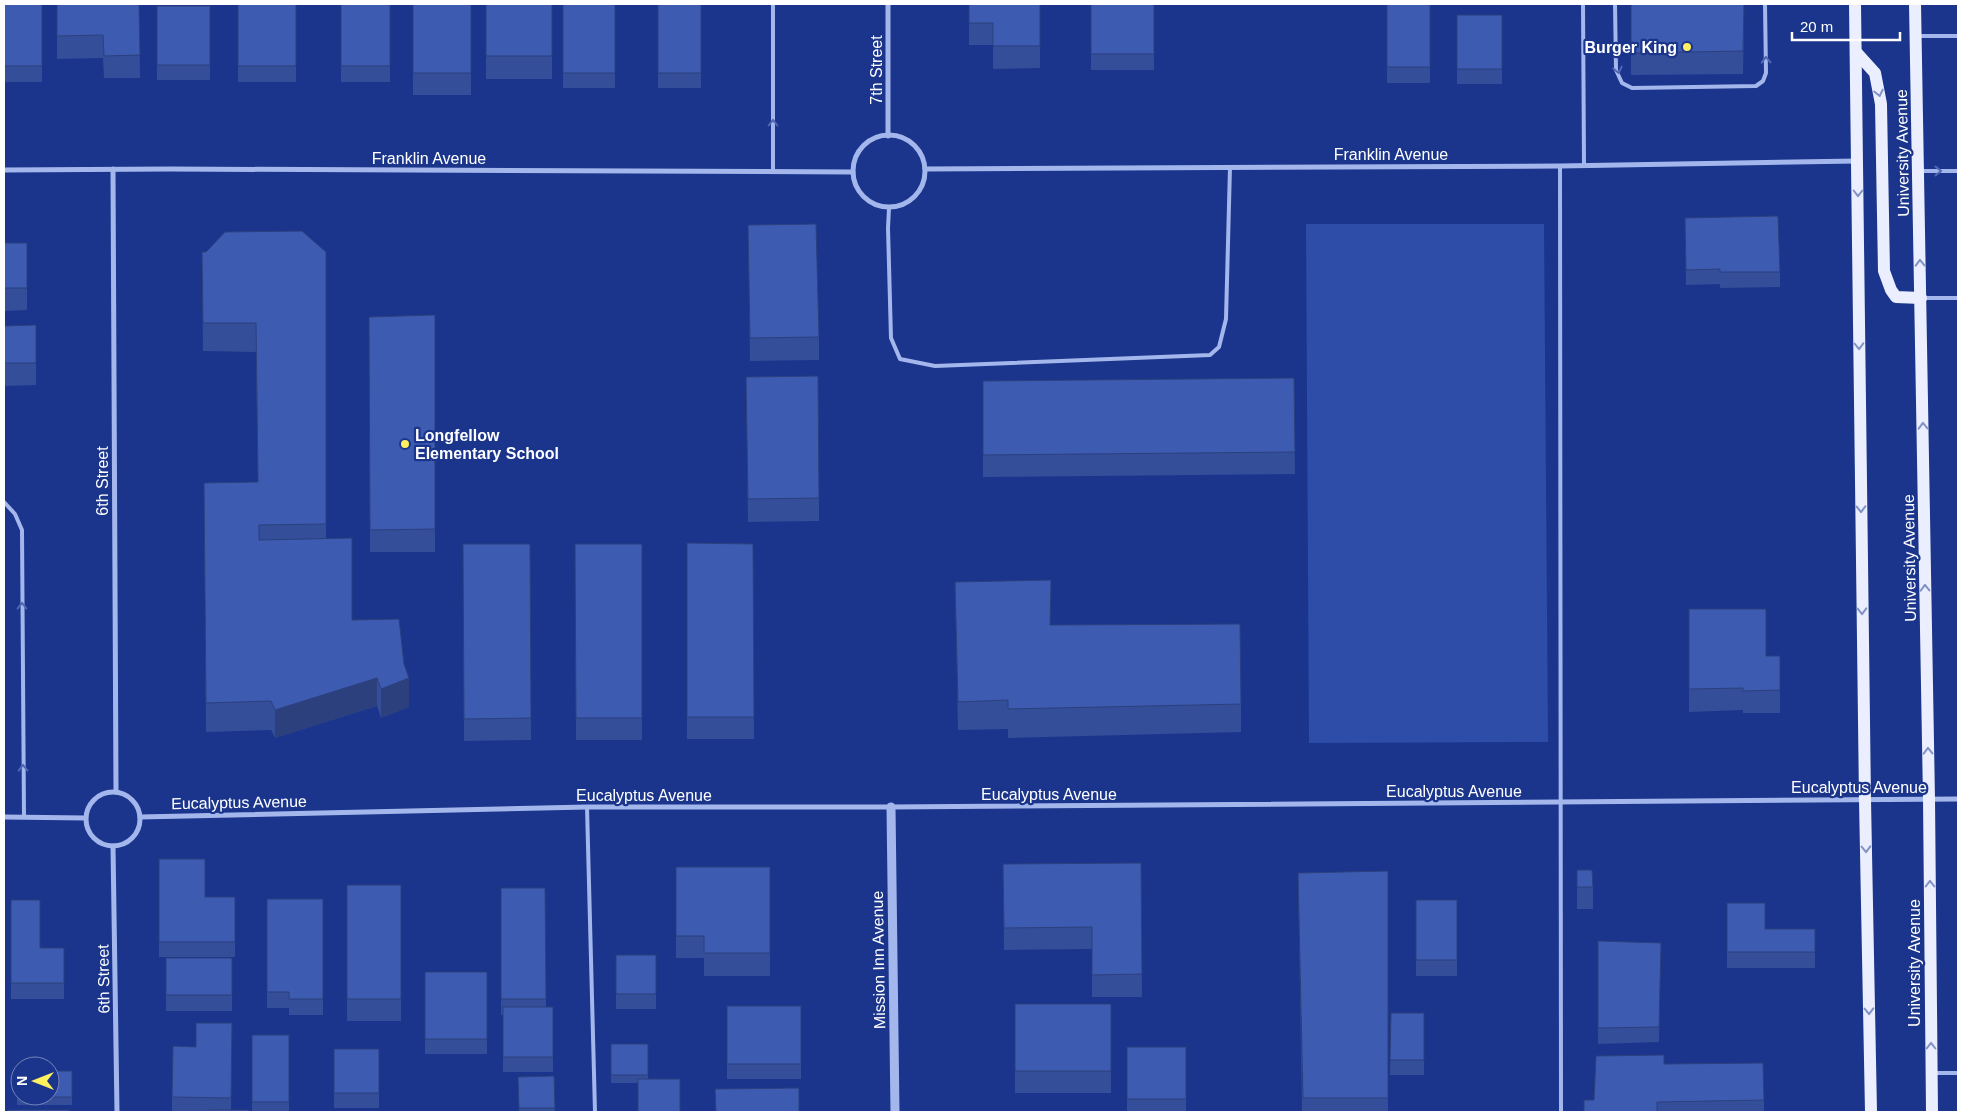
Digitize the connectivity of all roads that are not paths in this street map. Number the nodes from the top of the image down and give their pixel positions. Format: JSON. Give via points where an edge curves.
{"nodes":[{"id":1,"x":773,"y":4,"type":"edge"},
{"id":2,"x":888,"y":4,"type":"edge"},
{"id":3,"x":1584,"y":4,"type":"edge"},
{"id":4,"x":1615,"y":4,"type":"edge"},
{"id":5,"x":1765,"y":4,"type":"edge"},
{"id":6,"x":1855,"y":4,"type":"edge"},
{"id":7,"x":1915,"y":4,"type":"edge"},
{"id":8,"x":1915,"y":36,"type":"junction"},
{"id":9,"x":1958,"y":36,"type":"edge"},
{"id":10,"x":1856,"y":52,"type":"junction"},
{"id":11,"x":888,"y":136,"type":"junction"},
{"id":12,"x":1858,"y":161,"type":"junction"},
{"id":13,"x":1584,"y":165,"type":"junction"},
{"id":14,"x":1560,"y":166,"type":"junction"},
{"id":15,"x":1230,"y":167,"type":"junction"},
{"id":16,"x":113,"y":169,"type":"junction"},
{"id":17,"x":925,"y":169,"type":"junction"},
{"id":18,"x":4,"y":170,"type":"edge"},
{"id":19,"x":1918,"y":171,"type":"junction"},
{"id":20,"x":1958,"y":171,"type":"edge"},
{"id":21,"x":773,"y":172,"type":"junction"},
{"id":22,"x":854,"y":172,"type":"junction"},
{"id":23,"x":889,"y":208,"type":"junction"},
{"id":24,"x":1921,"y":298,"type":"junction"},
{"id":25,"x":1958,"y":298,"type":"edge"},
{"id":26,"x":4,"y":502,"type":"edge"},
{"id":27,"x":116,"y":792,"type":"junction"},
{"id":28,"x":1929,"y":799,"type":"junction"},
{"id":29,"x":1958,"y":799,"type":"edge"},
{"id":30,"x":1865,"y":800,"type":"junction"},
{"id":31,"x":1561,"y":802,"type":"junction"},
{"id":32,"x":587,"y":807,"type":"junction"},
{"id":33,"x":891,"y":807,"type":"junction"},
{"id":34,"x":4,"y":817,"type":"edge"},
{"id":35,"x":24,"y":817,"type":"junction"},
{"id":36,"x":140,"y":817,"type":"junction"},
{"id":37,"x":85,"y":818,"type":"junction"},
{"id":38,"x":113,"y":846,"type":"junction"},
{"id":39,"x":1932,"y":1074,"type":"junction"},
{"id":40,"x":1958,"y":1074,"type":"edge"},
{"id":41,"x":117,"y":1112,"type":"edge"},
{"id":42,"x":595,"y":1112,"type":"edge"},
{"id":43,"x":895,"y":1112,"type":"edge"},
{"id":44,"x":1561,"y":1112,"type":"edge"},
{"id":45,"x":1871,"y":1112,"type":"edge"},
{"id":46,"x":1932,"y":1112,"type":"edge"}],
"edges":[{"from":21,"to":1,"type":"lane","one_way":true},
{"from":2,"to":11,"type":"street","name":"7th Street"},
{"from":3,"to":13,"type":"lane"},
{"from":4,"to":5,"type":"lane","one_way":true,"via":[[1616,70],[1622,83],[1632,88],[1756,86],[1764,81]]},
{"from":6,"to":10,"type":"main road"},
{"from":7,"to":8,"type":"main road","name":"University Avenue"},
{"from":8,"to":9,"type":"lane"},
{"from":8,"to":19,"type":"main road","name":"University Avenue"},
{"from":10,"to":12,"type":"main road"},
{"from":10,"to":24,"type":"main road","one_way":true,"via":[[1875,73],[1881,104],[1884,272],[1896,297]]},
{"from":11,"to":17,"type":"street","via":[[906,139],[916,147]]},
{"from":11,"to":22,"type":"street","via":[[872,140],[862,147],[856,157]]},
{"from":12,"to":13,"type":"street","name":"Franklin Avenue"},
{"from":12,"to":30,"type":"main road","one_way":true},
{"from":13,"to":14,"type":"street","name":"Franklin Avenue"},
{"from":14,"to":15,"type":"street","name":"Franklin Avenue"},
{"from":14,"to":31,"type":"lane"},
{"from":15,"to":17,"type":"street","name":"Franklin Avenue"},
{"from":15,"to":23,"type":"lane","via":[[1226,319],[1219,347],[1210,355],[936,366],[900,359],[891,338]]},
{"from":16,"to":18,"type":"street","name":"Franklin Avenue"},
{"from":16,"to":21,"type":"street","name":"Franklin Avenue"},
{"from":16,"to":27,"type":"street","name":"6th Street"},
{"from":17,"to":23,"type":"street","via":[[924,181],[915,196],[901,206]]},
{"from":19,"to":20,"type":"lane","one_way":true},
{"from":24,"to":19,"type":"main road","name":"University Avenue","one_way":true},
{"from":21,"to":22,"type":"street","name":"Franklin Avenue"},
{"from":22,"to":23,"type":"street","via":[[854,181],[867,200]]},
{"from":24,"to":25,"type":"lane"},
{"from":28,"to":24,"type":"main road","name":"University Avenue","one_way":true},
{"from":35,"to":26,"type":"lane","one_way":true,"via":[[22,530],[15,514]]},
{"from":27,"to":36,"type":"street","via":[[133,800]]},
{"from":27,"to":37,"type":"street","via":[[98,795]]},
{"from":28,"to":29,"type":"street","name":"Eucalyptus Avenue"},
{"from":28,"to":30,"type":"street","name":"Eucalyptus Avenue"},
{"from":39,"to":28,"type":"main road","name":"University Avenue","one_way":true},
{"from":30,"to":31,"type":"street","name":"Eucalyptus Avenue"},
{"from":30,"to":45,"type":"main road","one_way":true},
{"from":31,"to":33,"type":"street","name":"Eucalyptus Avenue"},
{"from":31,"to":44,"type":"lane"},
{"from":32,"to":33,"type":"street","name":"Eucalyptus Avenue"},
{"from":32,"to":36,"type":"street","name":"Eucalyptus Avenue"},
{"from":32,"to":42,"type":"lane"},
{"from":33,"to":43,"type":"street","name":"Mission Inn Avenue"},
{"from":34,"to":35,"type":"street"},
{"from":35,"to":37,"type":"street"},
{"from":36,"to":38,"type":"street","via":[[136,834],[129,841]]},
{"from":37,"to":38,"type":"street","via":[[91,835],[104,845]]},
{"from":38,"to":41,"type":"street","name":"6th Street"},
{"from":39,"to":40,"type":"lane"},
{"from":39,"to":46,"type":"main road","name":"University Avenue"}]}
